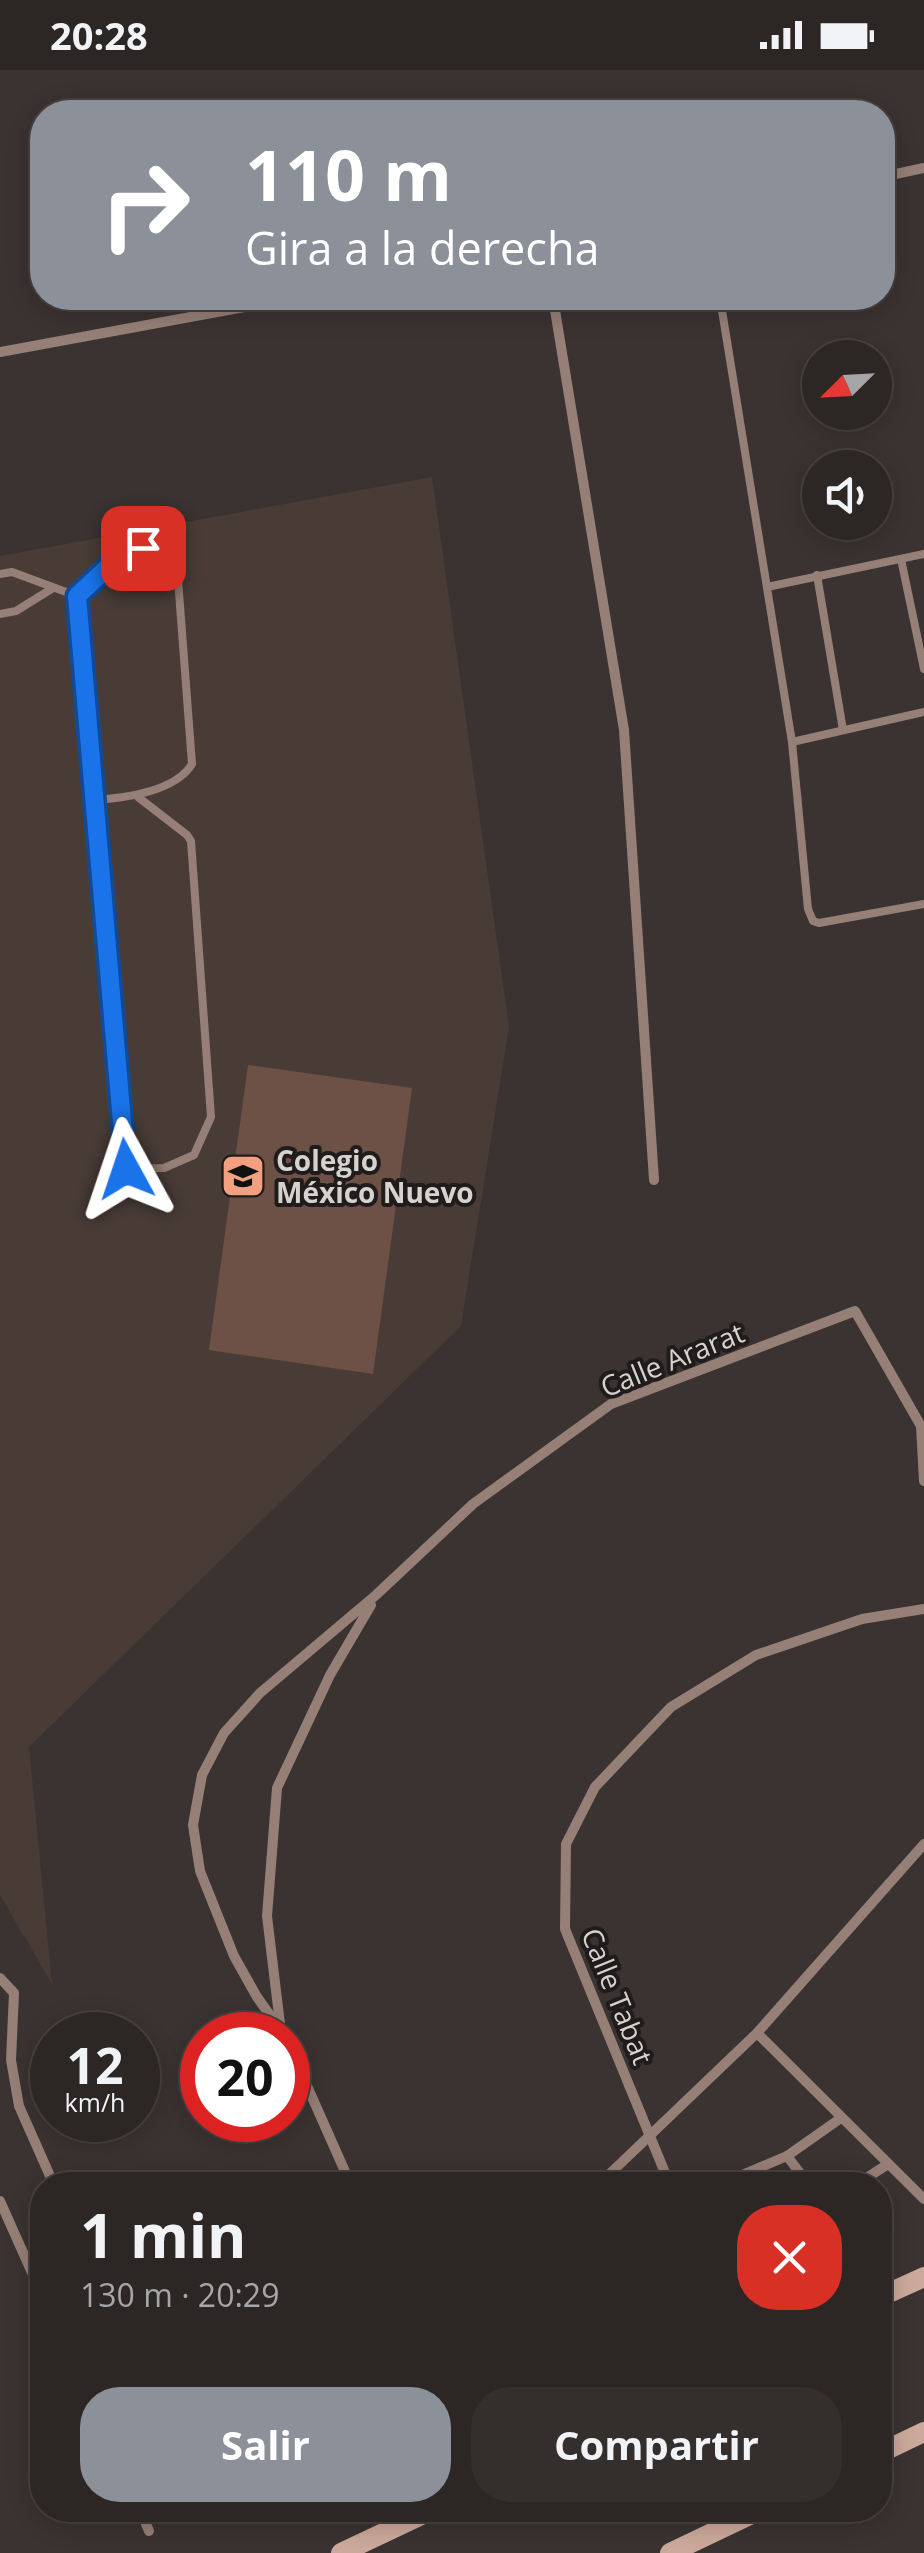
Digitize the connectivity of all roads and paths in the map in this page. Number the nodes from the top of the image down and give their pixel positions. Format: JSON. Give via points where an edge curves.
{"nodes":[{"id":1,"x":924,"y":168,"type":"edge"},
{"id":2,"x":895,"y":174,"type":"edge"},
{"id":3,"x":228,"y":310,"type":"edge"},
{"id":4,"x":555,"y":310,"type":"edge"},
{"id":5,"x":722,"y":310,"type":"edge"},
{"id":6,"x":0,"y":352,"type":"edge"},
{"id":7,"x":924,"y":554,"type":"edge"},
{"id":8,"x":901,"y":558,"type":"junction"},
{"id":9,"x":0,"y":574,"type":"edge"},
{"id":10,"x":818,"y":575,"type":"junction"},
{"id":11,"x":767,"y":587,"type":"junction"},
{"id":12,"x":53,"y":588,"type":"junction"},
{"id":13,"x":77,"y":596,"type":"junction"},
{"id":14,"x":0,"y":614,"type":"edge"},
{"id":15,"x":924,"y":669,"type":"edge"},
{"id":16,"x":924,"y":712,"type":"edge"},
{"id":17,"x":843,"y":730,"type":"junction"},
{"id":18,"x":792,"y":742,"type":"junction"},
{"id":19,"x":138,"y":797,"type":"junction"},
{"id":20,"x":95,"y":800,"type":"junction"},
{"id":21,"x":924,"y":904,"type":"edge"},
{"id":22,"x":654,"y":1180,"type":"dead end"},
{"id":23,"x":924,"y":1482,"type":"edge"},
{"id":24,"x":376,"y":1596,"type":"junction"},
{"id":25,"x":924,"y":1609,"type":"edge"},
{"id":26,"x":924,"y":1844,"type":"edge"},
{"id":27,"x":0,"y":1978,"type":"edge"},
{"id":28,"x":268,"y":2012,"type":"edge"},
{"id":29,"x":279,"y":2012,"type":"edge"},
{"id":30,"x":758,"y":2033,"type":"junction"},
{"id":31,"x":310,"y":2092,"type":"edge"},
{"id":32,"x":840,"y":2118,"type":"junction"},
{"id":33,"x":650,"y":2133,"type":"junction"},
{"id":34,"x":787,"y":2156,"type":"junction"},
{"id":35,"x":888,"y":2164,"type":"junction"},
{"id":36,"x":48,"y":2172,"type":"edge"},
{"id":37,"x":345,"y":2172,"type":"edge"},
{"id":38,"x":611,"y":2172,"type":"edge"},
{"id":39,"x":665,"y":2172,"type":"edge"},
{"id":40,"x":749,"y":2172,"type":"edge"},
{"id":41,"x":799,"y":2172,"type":"edge"},
{"id":42,"x":876,"y":2172,"type":"edge"},
{"id":43,"x":924,"y":2199,"type":"edge"},
{"id":44,"x":0,"y":2201,"type":"edge"},
{"id":45,"x":30,"y":2268,"type":"edge"},
{"id":46,"x":924,"y":2276,"type":"edge"},
{"id":47,"x":892,"y":2291,"type":"edge"},
{"id":48,"x":924,"y":2432,"type":"edge"},
{"id":49,"x":892,"y":2447,"type":"edge"},
{"id":50,"x":145,"y":2522,"type":"edge"},
{"id":51,"x":407,"y":2522,"type":"edge"},
{"id":52,"x":735,"y":2522,"type":"edge"},
{"id":53,"x":149,"y":2531,"type":"dead end"},
{"id":54,"x":341,"y":2553,"type":"edge"},
{"id":55,"x":670,"y":2553,"type":"edge"}],
"edges":[{"from":1,"to":2,"type":"street"},
{"from":3,"to":6,"type":"street"},
{"from":4,"to":22,"type":"street","via":[[624,730]]},
{"from":5,"to":11,"type":"lane"},
{"from":7,"to":8,"type":"lane"},
{"from":8,"to":10,"type":"lane"},
{"from":8,"to":15,"type":"lane"},
{"from":9,"to":12,"type":"lane"},
{"from":10,"to":11,"type":"lane"},
{"from":10,"to":17,"type":"lane"},
{"from":11,"to":18,"type":"lane"},
{"from":12,"to":13,"type":"lane"},
{"from":12,"to":14,"type":"lane"},
{"from":13,"to":19,"type":"lane","via":[[122,554],[143,548],[166,552],[177,566],[192,764]]},
{"from":13,"to":20,"type":"lane"},
{"from":16,"to":17,"type":"lane"},
{"from":17,"to":18,"type":"lane"},
{"from":18,"to":21,"type":"lane","via":[[814,921]]},
{"from":19,"to":20,"type":"lane"},
{"from":19,"to":20,"type":"lane","via":[[191,841],[211,1117],[194,1155],[164,1168],[126,1169]]},
{"from":23,"to":24,"type":"street","name":"Calle Ararat","via":[[920,1426],[855,1311],[611,1404],[473,1504]]},
{"from":24,"to":28,"type":"street","name":"Calle Ararat","via":[[260,1693],[224,1732],[202,1775],[192,1825],[200,1871],[234,1956]]},
{"from":24,"to":29,"type":"street","name":"Calle Ararat","via":[[277,1788],[266,1916]]},
{"from":25,"to":33,"type":"street","name":"Calle Tabat","via":[[862,1620],[756,1655],[671,1707],[594,1788],[566,1844],[564,1929]]},
{"from":26,"to":30,"type":"street"},
{"from":27,"to":36,"type":"street","via":[[14,1993],[11,2060],[19,2106]]},
{"from":30,"to":32,"type":"street"},
{"from":30,"to":33,"type":"street"},
{"from":31,"to":37,"type":"street"},
{"from":32,"to":34,"type":"street"},
{"from":32,"to":35,"type":"street"},
{"from":33,"to":38,"type":"street"},
{"from":33,"to":39,"type":"street","name":"Calle Tabat"},
{"from":34,"to":40,"type":"street"},
{"from":34,"to":41,"type":"street"},
{"from":35,"to":42,"type":"street"},
{"from":35,"to":43,"type":"street"},
{"from":44,"to":45,"type":"street"},
{"from":46,"to":47,"type":"main road"},
{"from":48,"to":49,"type":"main road"},
{"from":50,"to":53,"type":"street"},
{"from":51,"to":54,"type":"main road"},
{"from":52,"to":55,"type":"main road"}]}
